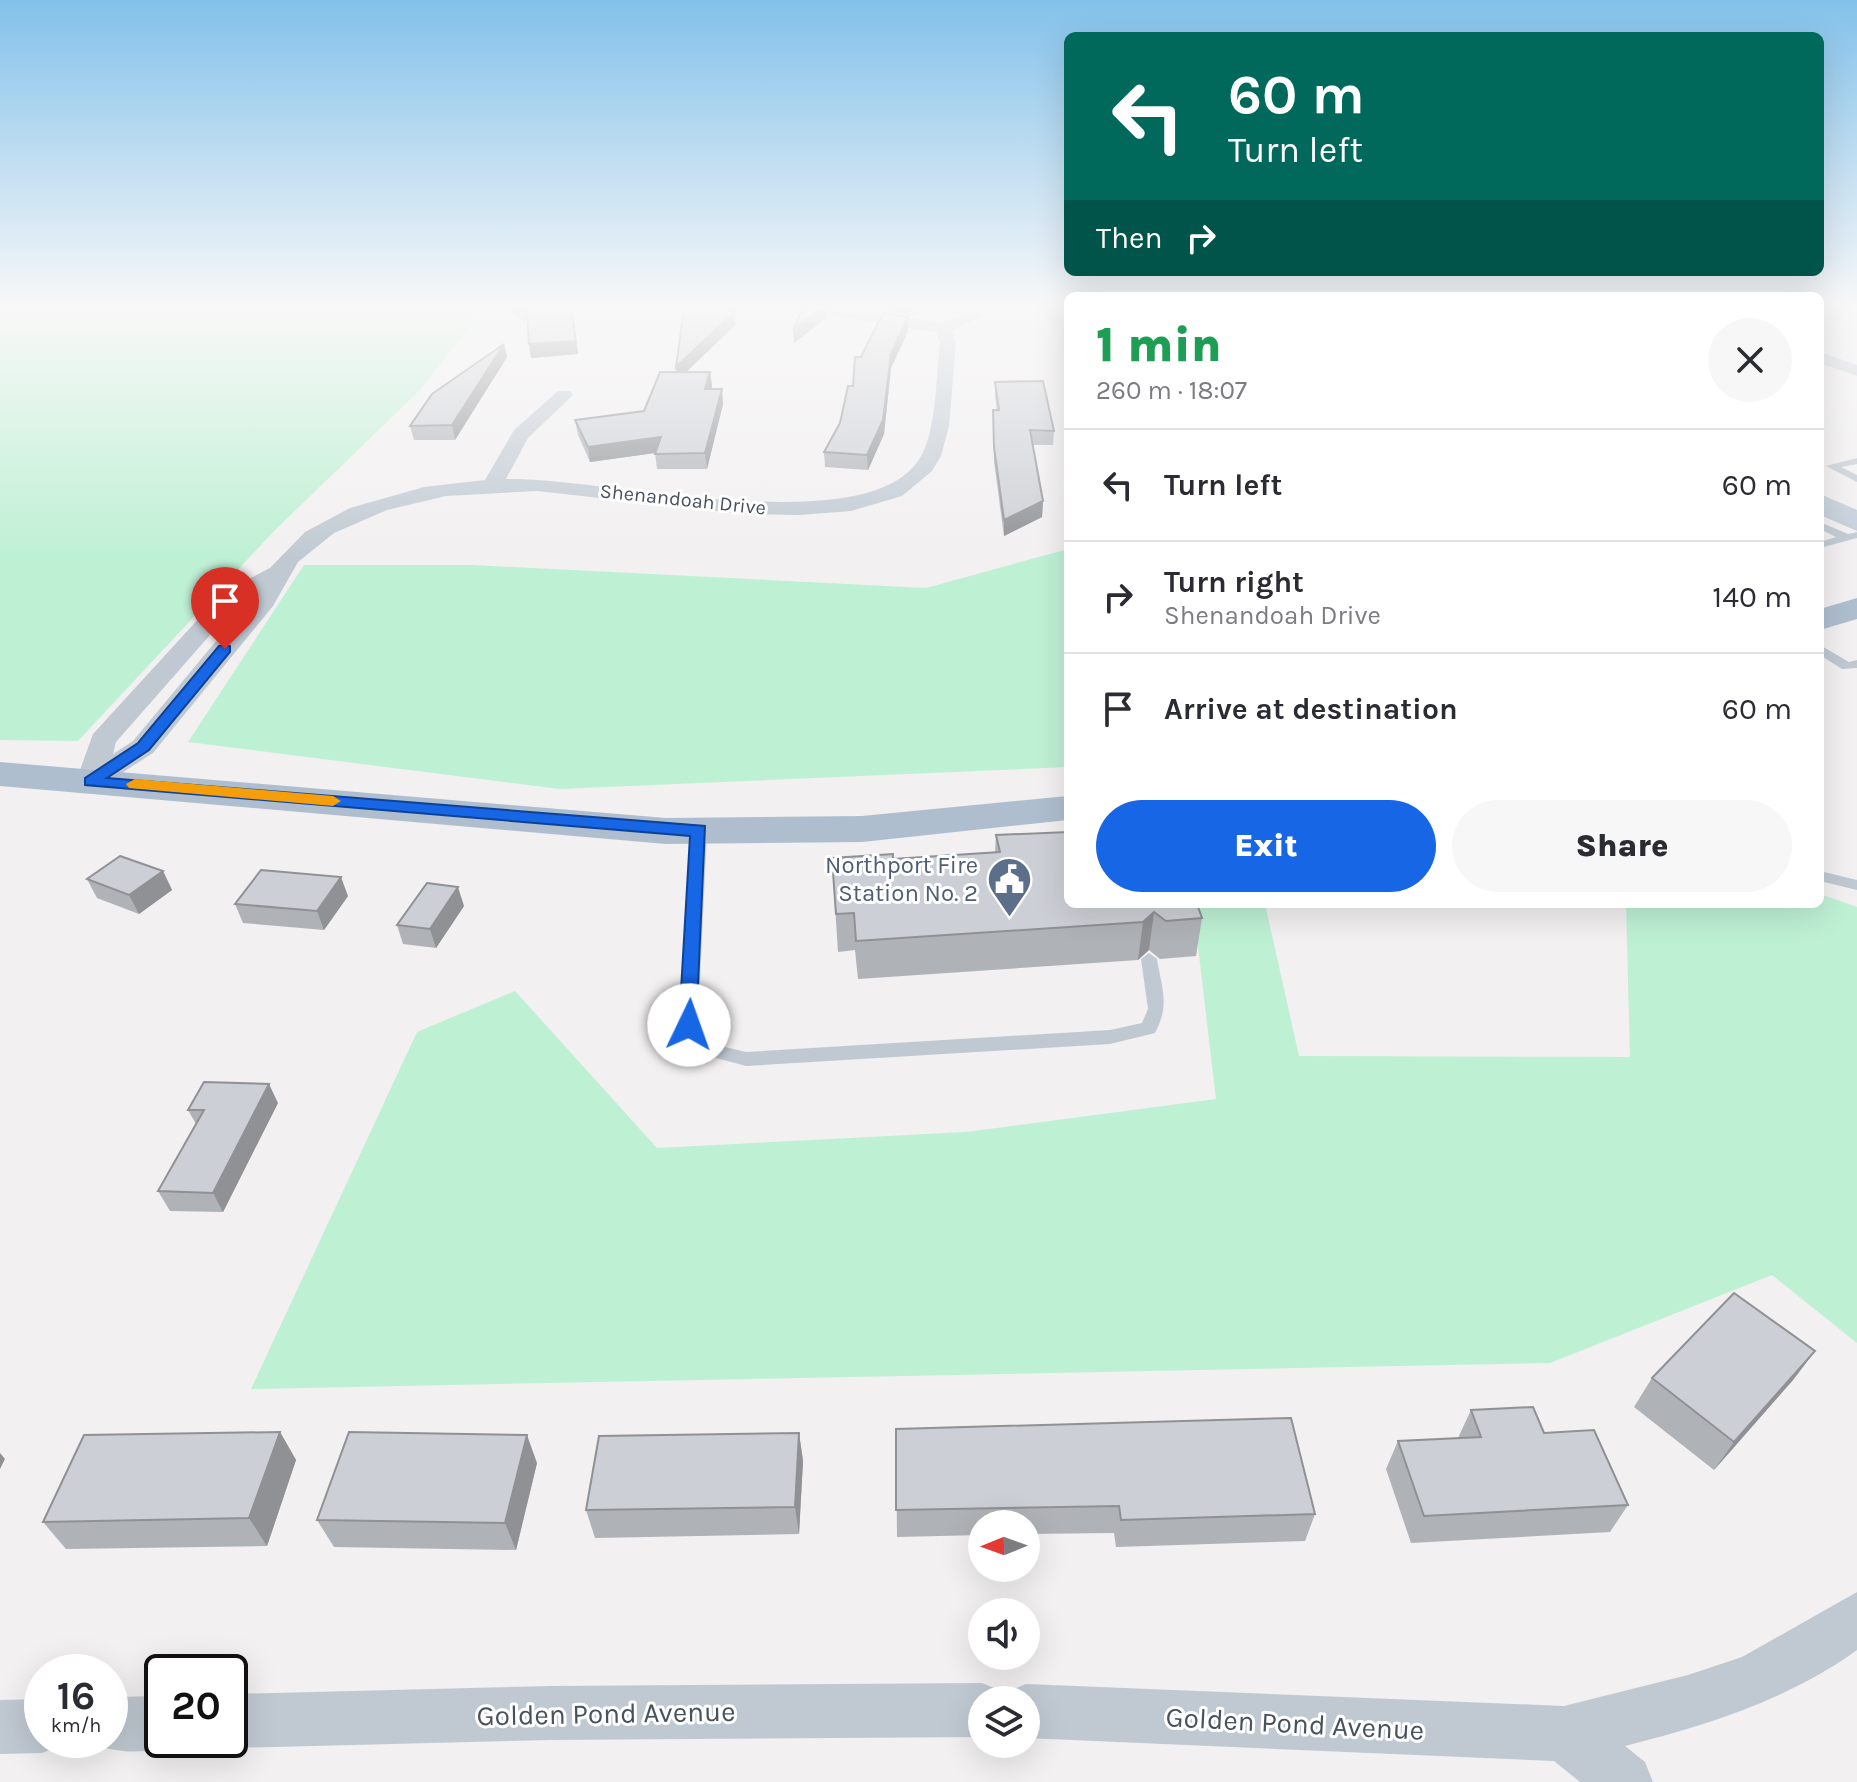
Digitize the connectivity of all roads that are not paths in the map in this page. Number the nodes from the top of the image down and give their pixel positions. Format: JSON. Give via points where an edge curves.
{"nodes":[{"id":1,"x":941,"y":391,"type":"edge"},
{"id":2,"x":564,"y":395,"type":"dead end"},
{"id":3,"x":1857,"y":461,"type":"edge"},
{"id":4,"x":1857,"y":479,"type":"edge"},
{"id":5,"x":493,"y":485,"type":"junction"},
{"id":6,"x":1824,"y":506,"type":"edge"},
{"id":7,"x":1824,"y":526,"type":"edge"},
{"id":8,"x":1854,"y":531,"type":"edge"},
{"id":9,"x":1824,"y":543,"type":"edge"},
{"id":10,"x":1857,"y":608,"type":"edge"},
{"id":11,"x":1824,"y":619,"type":"edge"},
{"id":12,"x":1824,"y":652,"type":"edge"},
{"id":13,"x":1857,"y":664,"type":"edge"},
{"id":14,"x":0,"y":774,"type":"edge"},
{"id":15,"x":90,"y":781,"type":"junction"},
{"id":16,"x":1064,"y":808,"type":"edge"},
{"id":17,"x":699,"y":830,"type":"junction"},
{"id":18,"x":1824,"y":877,"type":"edge"},
{"id":19,"x":1857,"y":885,"type":"edge"},
{"id":20,"x":1149,"y":959,"type":"dead end"},
{"id":21,"x":1857,"y":1618,"type":"edge"},
{"id":22,"x":968,"y":1710,"type":"edge"},
{"id":23,"x":1040,"y":1712,"type":"edge"},
{"id":24,"x":248,"y":1721,"type":"edge"},
{"id":25,"x":24,"y":1726,"type":"edge"},
{"id":26,"x":0,"y":1727,"type":"edge"},
{"id":27,"x":1564,"y":1734,"type":"junction"},
{"id":28,"x":1625,"y":1782,"type":"edge"}],
"edges":[{"from":1,"to":5,"type":"street","name":"Shenandoah Drive","via":[[931,459],[913,480],[879,497],[829,508],[774,509],[567,487]]},
{"from":2,"to":5,"type":"street","via":[[527,424],[504,455]]},
{"from":3,"to":4,"type":"lane","via":[[1831,466]]},
{"from":5,"to":15,"type":"street","name":"Shenandoah Drive","via":[[426,493],[370,508],[301,544],[275,574],[265,601],[143,747]]},
{"from":6,"to":8,"type":"street"},
{"from":7,"to":8,"type":"lane"},
{"from":8,"to":9,"type":"lane"},
{"from":10,"to":11,"type":"main road"},
{"from":12,"to":13,"type":"lane","via":[[1847,666]]},
{"from":14,"to":15,"type":"main road"},
{"from":15,"to":17,"type":"main road"},
{"from":16,"to":17,"type":"main road","via":[[862,829]]},
{"from":17,"to":20,"type":"lane","via":[[689,1025],[711,1050],[746,1059],[1123,1034],[1149,1028],[1157,1009]]},
{"from":18,"to":19,"type":"lane"},
{"from":21,"to":27,"type":"street","name":"Golden Pond Avenue","via":[[1805,1654],[1751,1680],[1693,1702]]},
{"from":22,"to":24,"type":"street","name":"Golden Pond Avenue"},
{"from":23,"to":27,"type":"street","name":"Golden Pond Avenue"},
{"from":25,"to":26,"type":"street"},
{"from":27,"to":28,"type":"street"}]}
